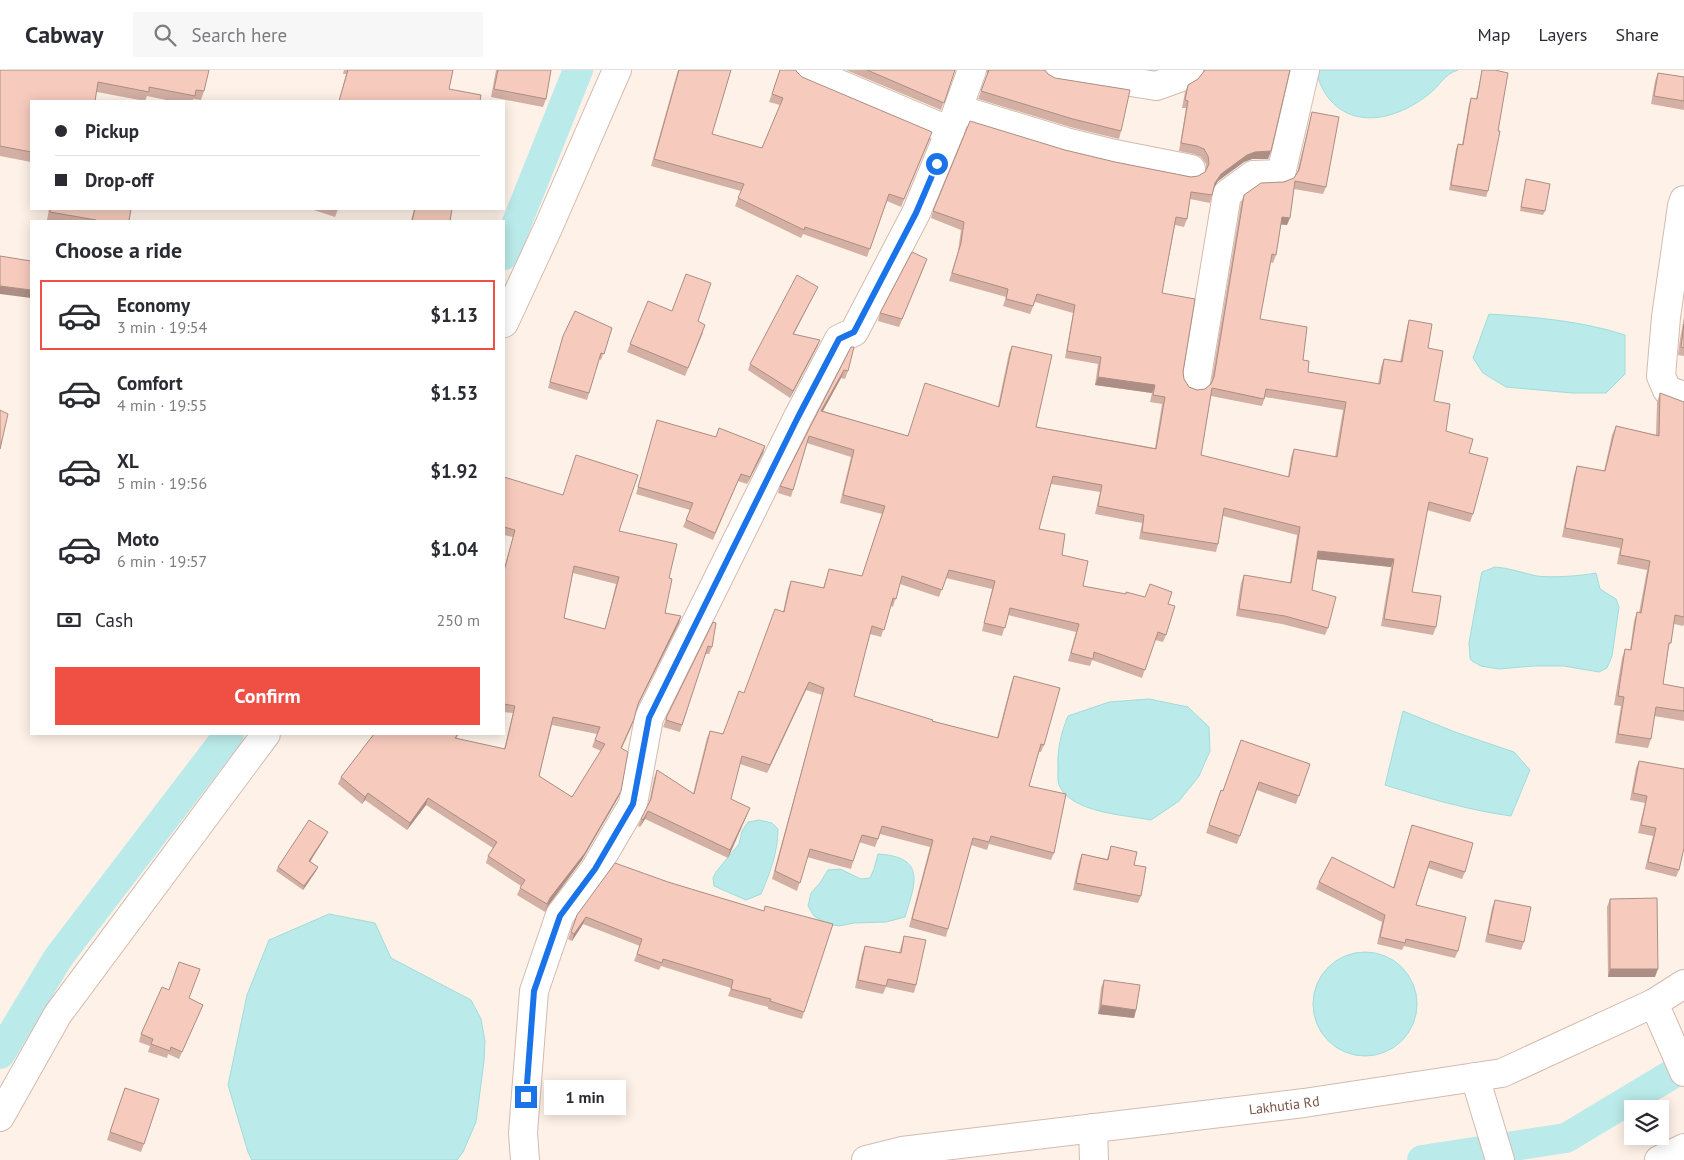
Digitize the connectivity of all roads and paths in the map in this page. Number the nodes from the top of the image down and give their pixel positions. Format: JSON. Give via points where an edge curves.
{"nodes":[{"id":1,"x":616,"y":70,"type":"edge"},
{"id":2,"x":806,"y":70,"type":"edge"},
{"id":3,"x":972,"y":70,"type":"edge"},
{"id":4,"x":1055,"y":70,"type":"edge"},
{"id":5,"x":1189,"y":70,"type":"edge"},
{"id":6,"x":1305,"y":70,"type":"edge"},
{"id":7,"x":954,"y":120,"type":"junction"},
{"id":8,"x":1191,"y":169,"type":"dead end"},
{"id":9,"x":1684,"y":200,"type":"edge"},
{"id":10,"x":505,"y":321,"type":"edge"},
{"id":11,"x":1196,"y":382,"type":"dead end"},
{"id":12,"x":1684,"y":396,"type":"edge"},
{"id":13,"x":265,"y":735,"type":"edge"},
{"id":14,"x":1684,"y":984,"type":"edge"},
{"id":15,"x":1654,"y":1003,"type":"junction"},
{"id":16,"x":1684,"y":1072,"type":"edge"},
{"id":17,"x":1475,"y":1077,"type":"junction"},
{"id":18,"x":0,"y":1117,"type":"edge"},
{"id":19,"x":1093,"y":1128,"type":"junction"},
{"id":20,"x":1684,"y":1148,"type":"edge"},
{"id":21,"x":525,"y":1160,"type":"edge"},
{"id":22,"x":866,"y":1160,"type":"edge"},
{"id":23,"x":1094,"y":1160,"type":"edge"},
{"id":24,"x":1500,"y":1160,"type":"edge"},
{"id":25,"x":1659,"y":1160,"type":"edge"}],
"edges":[{"from":1,"to":10,"type":"street"},
{"from":2,"to":7,"type":"street"},
{"from":3,"to":7,"type":"street"},
{"from":4,"to":5,"type":"street","via":[[1156,86],[1184,76]]},
{"from":6,"to":11,"type":"street","via":[[1282,174],[1253,175],[1227,194]]},
{"from":7,"to":8,"type":"street"},
{"from":7,"to":21,"type":"street","via":[[916,213],[854,332],[839,339],[649,718],[633,804],[595,869],[560,916],[534,991],[523,1133]]},
{"from":9,"to":12,"type":"street","via":[[1661,376],[1667,390]]},
{"from":13,"to":18,"type":"street","via":[[58,1014]]},
{"from":14,"to":15,"type":"street","name":"Lakhutia Rd"},
{"from":15,"to":16,"type":"street"},
{"from":15,"to":17,"type":"street","name":"Lakhutia Rd","via":[[1502,1073]]},
{"from":17,"to":19,"type":"street","name":"Lakhutia Rd","via":[[1304,1103]]},
{"from":17,"to":24,"type":"street"},
{"from":19,"to":22,"type":"street","name":"Lakhutia Rd","via":[[902,1151]]},
{"from":19,"to":23,"type":"street"},
{"from":20,"to":25,"type":"street"}]}
